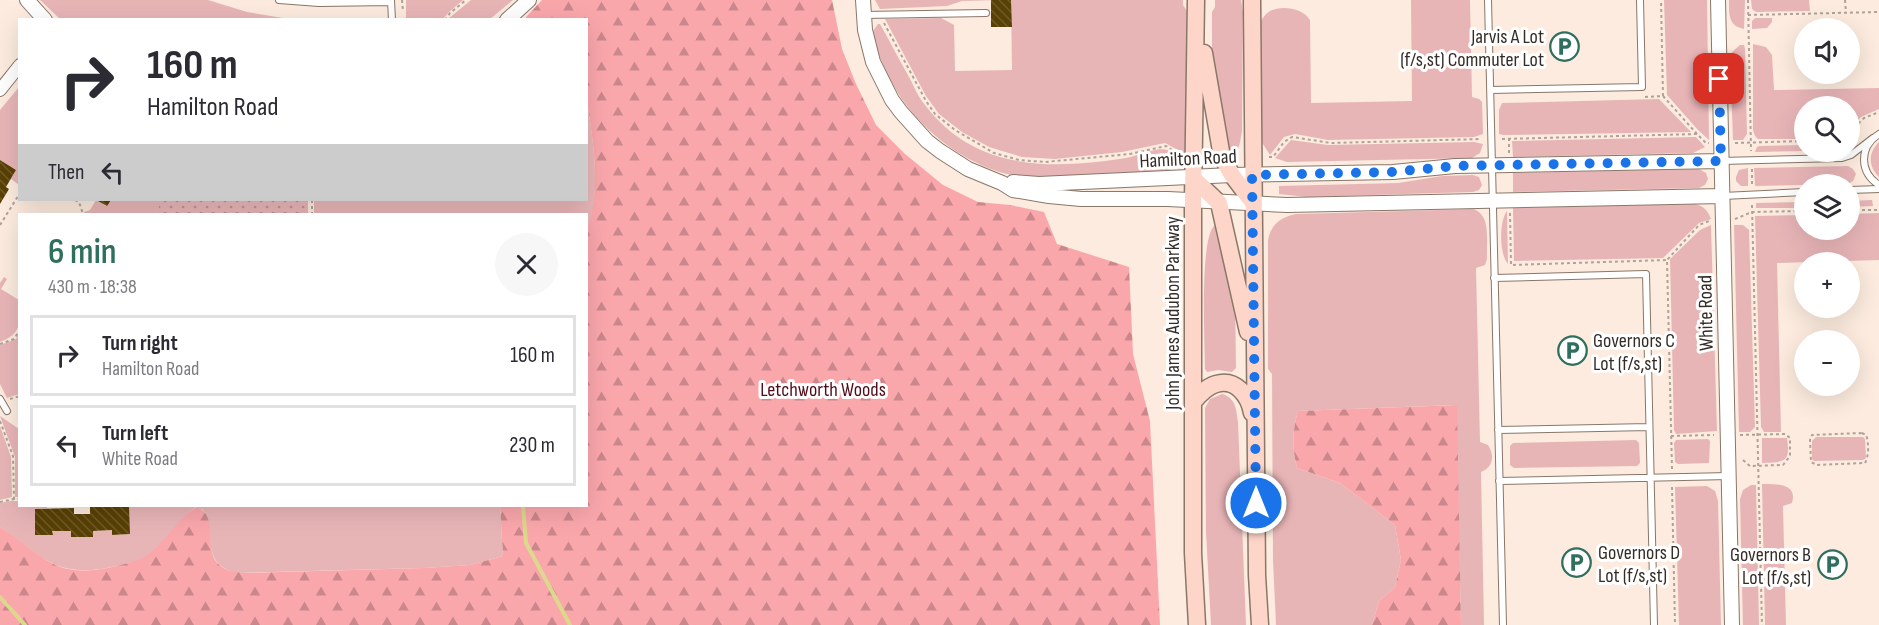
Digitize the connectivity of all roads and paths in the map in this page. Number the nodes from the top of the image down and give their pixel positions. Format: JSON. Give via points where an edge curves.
{"nodes":[{"id":1,"x":27,"y":0,"type":"edge"},
{"id":2,"x":279,"y":0,"type":"edge"},
{"id":3,"x":402,"y":0,"type":"edge"},
{"id":4,"x":466,"y":0,"type":"edge"},
{"id":5,"x":529,"y":0,"type":"edge"},
{"id":6,"x":862,"y":0,"type":"edge"},
{"id":7,"x":1252,"y":0,"type":"edge"},
{"id":8,"x":1488,"y":0,"type":"edge"},
{"id":9,"x":1640,"y":0,"type":"edge"},
{"id":10,"x":1718,"y":0,"type":"edge"},
{"id":11,"x":1748,"y":0,"type":"edge"},
{"id":12,"x":1845,"y":0,"type":"edge"},
{"id":13,"x":391,"y":1,"type":"edge"},
{"id":14,"x":1196,"y":4,"type":"edge"},
{"id":15,"x":1879,"y":12,"type":"edge"},
{"id":16,"x":986,"y":13,"type":"dead end"},
{"id":17,"x":1846,"y":13,"type":"junction"},
{"id":18,"x":879,"y":14,"type":"junction"},
{"id":19,"x":863,"y":15,"type":"junction"},
{"id":20,"x":1748,"y":15,"type":"junction"},
{"id":21,"x":43,"y":18,"type":"edge"},
{"id":22,"x":392,"y":18,"type":"edge"},
{"id":23,"x":403,"y":18,"type":"edge"},
{"id":24,"x":446,"y":18,"type":"edge"},
{"id":25,"x":509,"y":18,"type":"edge"},
{"id":26,"x":18,"y":68,"type":"edge"},
{"id":27,"x":0,"y":90,"type":"edge"},
{"id":28,"x":1491,"y":90,"type":"junction"},
{"id":29,"x":1663,"y":96,"type":"dead end"},
{"id":30,"x":1879,"y":112,"type":"edge"},
{"id":31,"x":1860,"y":122,"type":"edge"},
{"id":32,"x":1697,"y":134,"type":"junction"},
{"id":33,"x":1876,"y":136,"type":"edge"},
{"id":34,"x":1492,"y":139,"type":"junction"},
{"id":35,"x":1794,"y":141,"type":"edge"},
{"id":36,"x":1721,"y":143,"type":"junction"},
{"id":37,"x":1751,"y":143,"type":"junction"},
{"id":38,"x":1252,"y":157,"type":"junction"},
{"id":39,"x":1194,"y":158,"type":"junction"},
{"id":40,"x":1751,"y":160,"type":"junction"},
{"id":41,"x":1721,"y":161,"type":"junction"},
{"id":42,"x":1493,"y":165,"type":"junction"},
{"id":43,"x":1232,"y":175,"type":"junction"},
{"id":44,"x":1252,"y":175,"type":"junction"},
{"id":45,"x":1193,"y":178,"type":"junction"},
{"id":46,"x":1002,"y":183,"type":"junction"},
{"id":47,"x":1879,"y":187,"type":"edge"},
{"id":48,"x":1860,"y":189,"type":"edge"},
{"id":49,"x":1794,"y":193,"type":"edge"},
{"id":50,"x":1752,"y":195,"type":"junction"},
{"id":51,"x":18,"y":196,"type":"edge"},
{"id":52,"x":1722,"y":196,"type":"junction"},
{"id":53,"x":1492,"y":200,"type":"junction"},
{"id":54,"x":1193,"y":201,"type":"junction"},
{"id":55,"x":1219,"y":203,"type":"junction"},
{"id":56,"x":1254,"y":204,"type":"junction"},
{"id":57,"x":1860,"y":210,"type":"edge"},
{"id":58,"x":1879,"y":210,"type":"edge"},
{"id":59,"x":0,"y":225,"type":"edge"},
{"id":60,"x":1511,"y":265,"type":"dead end"},
{"id":61,"x":1494,"y":278,"type":"junction"},
{"id":62,"x":18,"y":334,"type":"edge"},
{"id":63,"x":0,"y":344,"type":"edge"},
{"id":64,"x":1256,"y":362,"type":"junction"},
{"id":65,"x":18,"y":397,"type":"edge"},
{"id":66,"x":0,"y":399,"type":"edge"},
{"id":67,"x":8,"y":400,"type":"dead end"},
{"id":68,"x":1193,"y":402,"type":"junction"},
{"id":69,"x":7,"y":411,"type":"dead end"},
{"id":70,"x":0,"y":421,"type":"edge"},
{"id":71,"x":1649,"y":427,"type":"junction"},
{"id":72,"x":1498,"y":430,"type":"junction"},
{"id":73,"x":1256,"y":432,"type":"junction"},
{"id":74,"x":1758,"y":435,"type":"junction"},
{"id":75,"x":1742,"y":457,"type":"dead end"},
{"id":76,"x":1817,"y":465,"type":"joint"},
{"id":77,"x":1759,"y":466,"type":"junction"},
{"id":78,"x":1729,"y":476,"type":"junction"},
{"id":79,"x":1672,"y":477,"type":"junction"},
{"id":80,"x":1651,"y":478,"type":"junction"},
{"id":81,"x":1499,"y":482,"type":"junction"},
{"id":82,"x":14,"y":499,"type":"junction"},
{"id":83,"x":18,"y":499,"type":"edge"},
{"id":84,"x":0,"y":502,"type":"edge"},
{"id":85,"x":1197,"y":625,"type":"edge"},
{"id":86,"x":1260,"y":625,"type":"edge"},
{"id":87,"x":1503,"y":625,"type":"edge"},
{"id":88,"x":1654,"y":625,"type":"edge"},
{"id":89,"x":1675,"y":625,"type":"edge"},
{"id":90,"x":1732,"y":625,"type":"edge"},
{"id":91,"x":1762,"y":625,"type":"edge"}],
"edges":[{"from":1,"to":21,"type":"street"},
{"from":2,"to":13,"type":"lane"},
{"from":3,"to":23,"type":"path"},
{"from":4,"to":24,"type":"path"},
{"from":5,"to":25,"type":"street"},
{"from":6,"to":19,"type":"street","name":"Hamilton Road"},
{"from":7,"to":38,"type":"main road"},
{"from":8,"to":28,"type":"lane"},
{"from":9,"to":28,"type":"lane","via":[[1642,87]]},
{"from":10,"to":36,"type":"street","name":"White Road"},
{"from":11,"to":20,"type":"path"},
{"from":12,"to":17,"type":"path"},
{"from":13,"to":22,"type":"lane"},
{"from":14,"to":39,"type":"main road","name":"John James Audubon Parkway"},
{"from":14,"to":43,"type":"main road","via":[[1222,157]]},
{"from":15,"to":17,"type":"path"},
{"from":16,"to":18,"type":"lane"},
{"from":17,"to":20,"type":"path"},
{"from":18,"to":19,"type":"lane"},
{"from":18,"to":39,"type":"path","via":[[935,114],[994,153],[1045,162],[1130,154],[1166,146],[1183,158]]},
{"from":19,"to":46,"type":"street","name":"Hamilton Road","via":[[873,62],[901,112],[940,151],[968,169]]},
{"from":20,"to":37,"type":"path"},
{"from":26,"to":27,"type":"street"},
{"from":28,"to":34,"type":"lane"},
{"from":29,"to":32,"type":"path"},
{"from":30,"to":31,"type":"path"},
{"from":32,"to":34,"type":"path"},
{"from":32,"to":36,"type":"path","via":[[1706,143]]},
{"from":33,"to":40,"type":"lane","name":"Hamilton Road","via":[[1847,157]]},
{"from":33,"to":47,"type":"lane","via":[[1865,150],[1864,164]]},
{"from":34,"to":38,"type":"path","via":[[1330,143],[1292,137],[1273,157]]},
{"from":34,"to":42,"type":"lane"},
{"from":35,"to":37,"type":"path"},
{"from":36,"to":37,"type":"path"},
{"from":36,"to":41,"type":"street","name":"White Road"},
{"from":37,"to":40,"type":"path"},
{"from":38,"to":44,"type":"main road"},
{"from":39,"to":45,"type":"main road","name":"John James Audubon Parkway"},
{"from":40,"to":41,"type":"lane","name":"Hamilton Road"},
{"from":40,"to":50,"type":"path"},
{"from":41,"to":42,"type":"street","name":"Hamilton Road"},
{"from":41,"to":52,"type":"street","name":"White Road"},
{"from":42,"to":44,"type":"street","name":"Hamilton Road"},
{"from":42,"to":53,"type":"lane"},
{"from":43,"to":44,"type":"street","name":"Hamilton Road"},
{"from":43,"to":45,"type":"street","name":"Hamilton Road"},
{"from":43,"to":56,"type":"main road"},
{"from":44,"to":56,"type":"main road"},
{"from":45,"to":46,"type":"street","name":"Hamilton Road"},
{"from":45,"to":54,"type":"main road","name":"John James Audubon Parkway"},
{"from":45,"to":55,"type":"main road"},
{"from":46,"to":54,"type":"street","name":"Hamilton Road","via":[[1013,190],[1049,196]]},
{"from":47,"to":48,"type":"lane"},
{"from":49,"to":50,"type":"lane","name":"Hamilton Road"},
{"from":50,"to":52,"type":"lane","name":"Hamilton Road"},
{"from":50,"to":74,"type":"path"},
{"from":51,"to":59,"type":"path"},
{"from":52,"to":53,"type":"street","name":"Hamilton Road"},
{"from":52,"to":78,"type":"street","name":"White Road"},
{"from":53,"to":56,"type":"street","name":"Hamilton Road"},
{"from":53,"to":61,"type":"lane"},
{"from":54,"to":55,"type":"street","name":"Hamilton Road"},
{"from":54,"to":68,"type":"main road","name":"John James Audubon Parkway"},
{"from":55,"to":56,"type":"street","name":"Hamilton Road"},
{"from":55,"to":64,"type":"main road"},
{"from":56,"to":64,"type":"main road"},
{"from":57,"to":58,"type":"path"},
{"from":60,"to":79,"type":"path","via":[[1666,260]]},
{"from":61,"to":71,"type":"lane","via":[[1646,274]]},
{"from":61,"to":72,"type":"lane"},
{"from":62,"to":63,"type":"path","via":[[15,339]]},
{"from":64,"to":73,"type":"main road"},
{"from":65,"to":67,"type":"path"},
{"from":66,"to":69,"type":"lane"},
{"from":68,"to":73,"type":"main road","via":[[1217,383],[1241,390],[1251,404]]},
{"from":68,"to":85,"type":"main road","name":"John James Audubon Parkway"},
{"from":70,"to":82,"type":"path","via":[[13,456]]},
{"from":71,"to":72,"type":"lane"},
{"from":71,"to":80,"type":"lane"},
{"from":72,"to":81,"type":"lane"},
{"from":73,"to":86,"type":"main road"},
{"from":74,"to":77,"type":"path"},
{"from":74,"to":77,"type":"path","via":[[1790,438],[1790,456],[1784,465]]},
{"from":75,"to":77,"type":"path","via":[[1747,465]]},
{"from":76,"to":76,"type":"path","via":[[1865,463],[1866,436],[1812,435],[1810,460]]},
{"from":77,"to":91,"type":"path"},
{"from":78,"to":79,"type":"lane"},
{"from":78,"to":90,"type":"street","name":"White Road"},
{"from":79,"to":80,"type":"lane"},
{"from":79,"to":89,"type":"path"},
{"from":80,"to":81,"type":"lane"},
{"from":80,"to":88,"type":"lane"},
{"from":81,"to":87,"type":"lane"},
{"from":82,"to":83,"type":"path"},
{"from":82,"to":84,"type":"path"}]}
